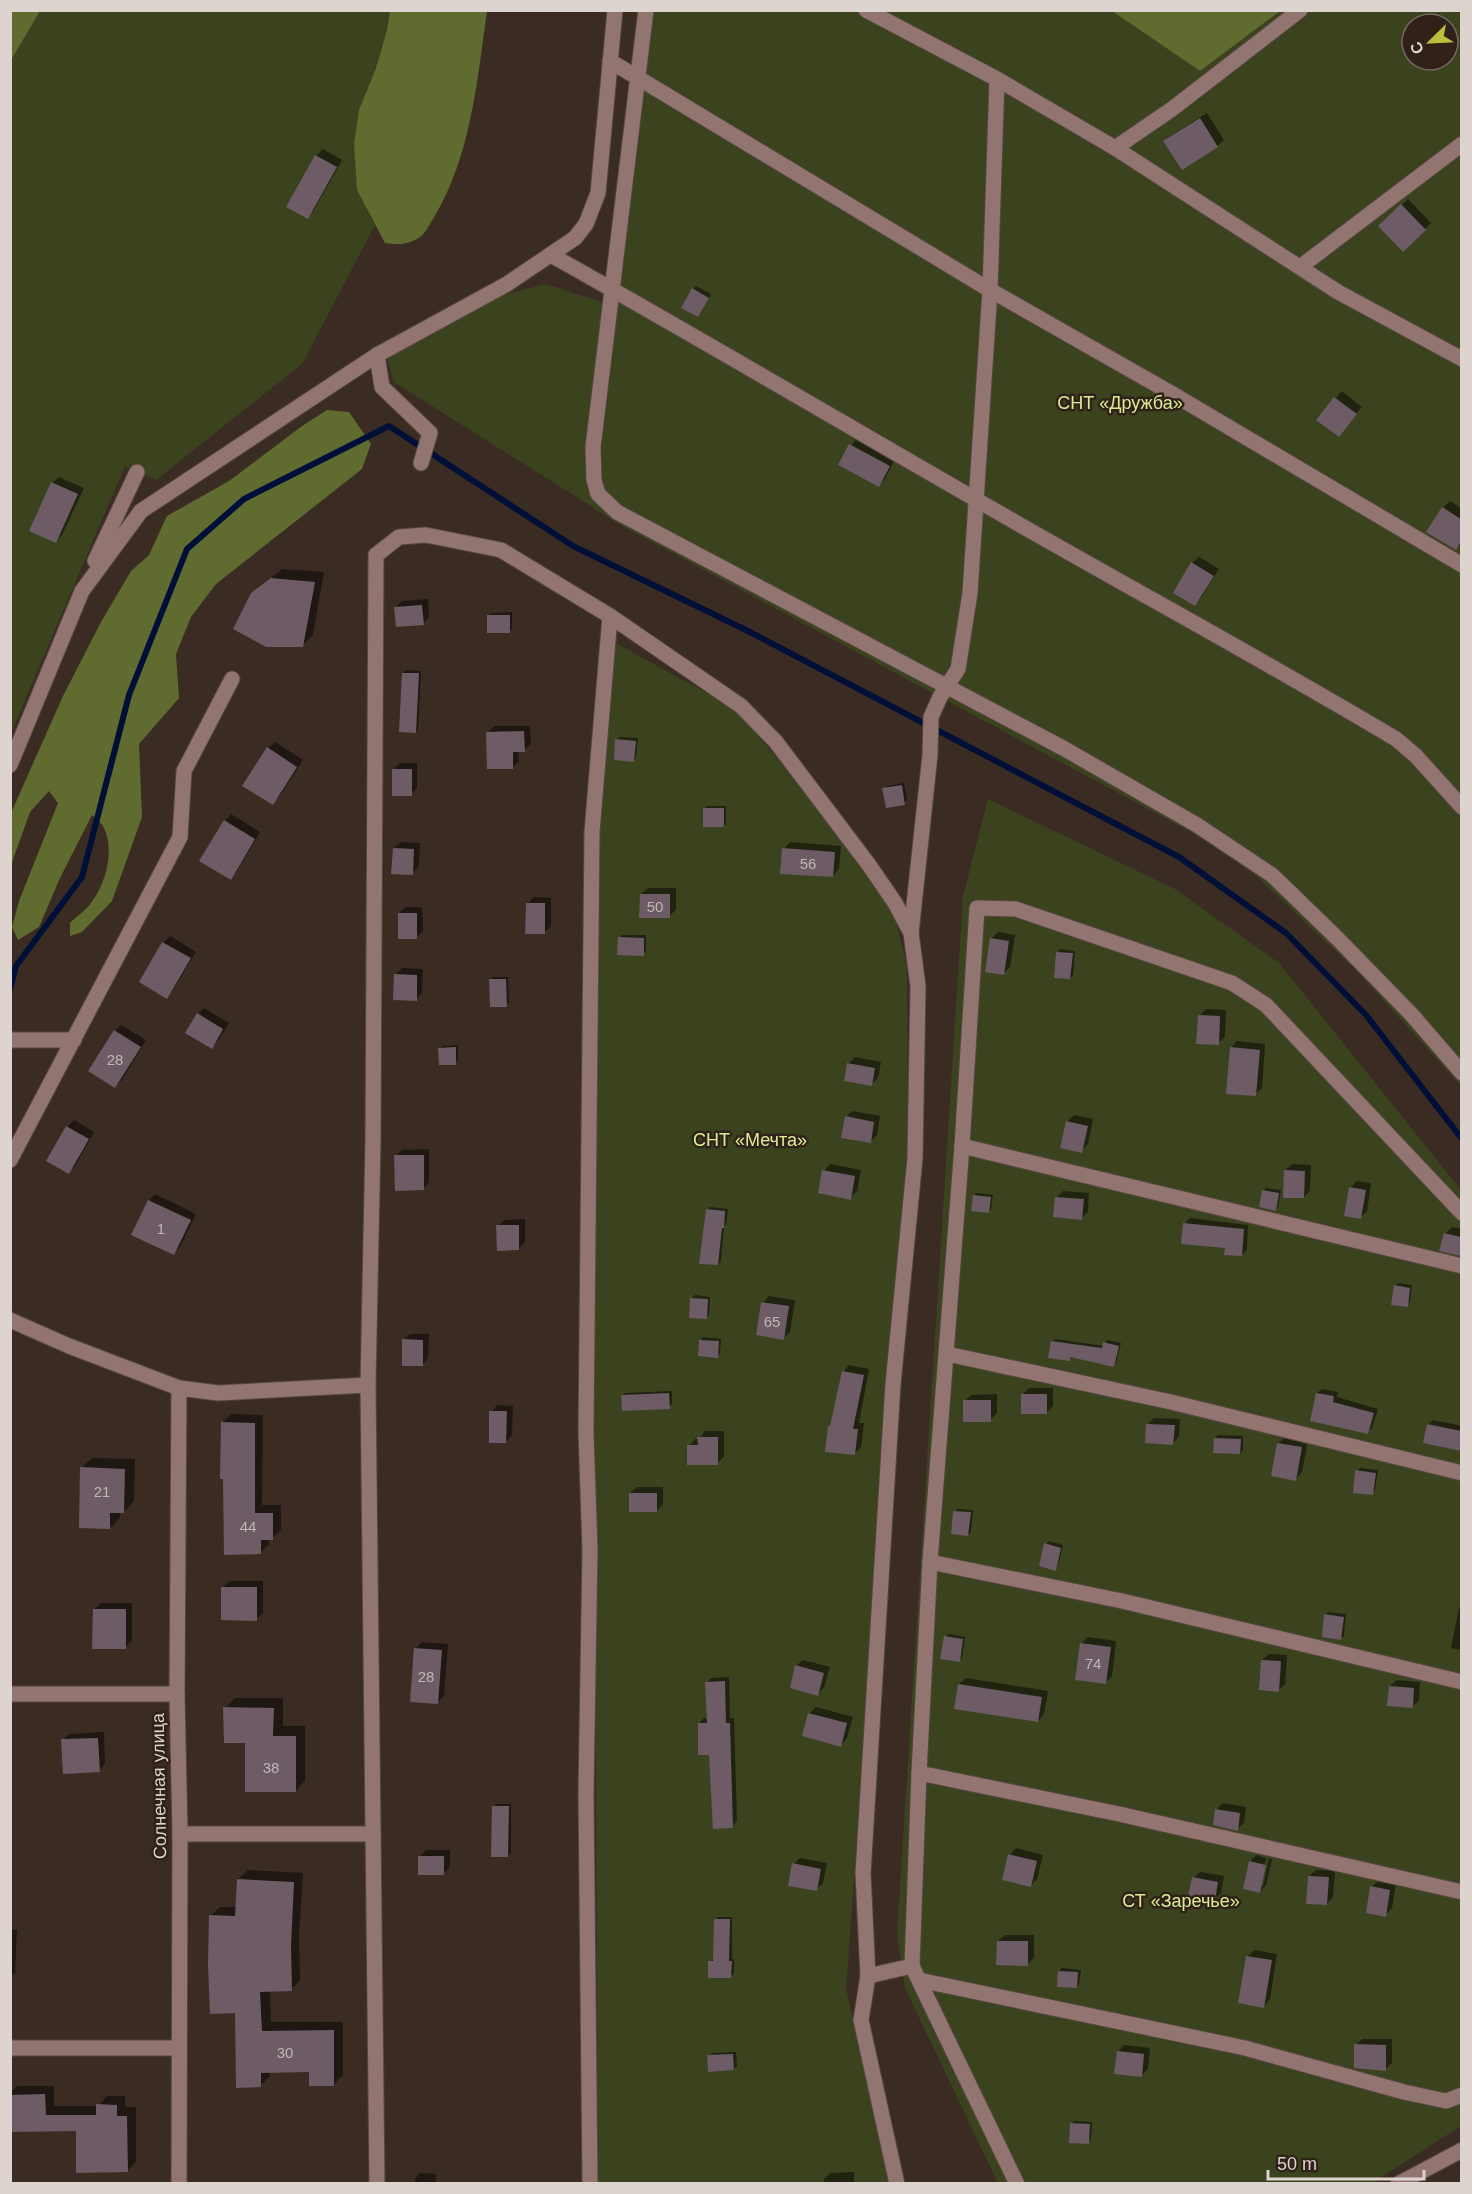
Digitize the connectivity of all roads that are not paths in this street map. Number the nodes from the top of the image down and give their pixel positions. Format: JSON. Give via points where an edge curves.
{"nodes":[{"id":1,"x":615,"y":10,"type":"edge"},
{"id":2,"x":646,"y":10,"type":"edge"},
{"id":3,"x":866,"y":10,"type":"edge"},
{"id":4,"x":1300,"y":10,"type":"edge"},
{"id":5,"x":610,"y":61,"type":"junction"},
{"id":6,"x":639,"y":79,"type":"junction"},
{"id":7,"x":997,"y":79,"type":"junction"},
{"id":8,"x":1461,"y":144,"type":"edge"},
{"id":9,"x":1115,"y":148,"type":"junction"},
{"id":10,"x":551,"y":255,"type":"junction"},
{"id":11,"x":1300,"y":267,"type":"junction"},
{"id":12,"x":614,"y":290,"type":"junction"},
{"id":13,"x":990,"y":290,"type":"junction"},
{"id":14,"x":376,"y":355,"type":"junction"},
{"id":15,"x":1461,"y":358,"type":"edge"},
{"id":16,"x":421,"y":464,"type":"dead end"},
{"id":17,"x":137,"y":471,"type":"dead end"},
{"id":18,"x":977,"y":500,"type":"junction"},
{"id":19,"x":1461,"y":565,"type":"edge"},
{"id":20,"x":82,"y":591,"type":"junction"},
{"id":21,"x":610,"y":616,"type":"junction"},
{"id":22,"x":232,"y":679,"type":"dead end"},
{"id":23,"x":946,"y":688,"type":"junction"},
{"id":24,"x":10,"y":765,"type":"edge"},
{"id":25,"x":1461,"y":807,"type":"edge"},
{"id":26,"x":911,"y":933,"type":"junction"},
{"id":27,"x":10,"y":1040,"type":"edge"},
{"id":28,"x":74,"y":1040,"type":"junction"},
{"id":29,"x":1461,"y":1072,"type":"edge"},
{"id":30,"x":962,"y":1146,"type":"junction"},
{"id":31,"x":10,"y":1160,"type":"edge"},
{"id":32,"x":1461,"y":1214,"type":"edge"},
{"id":33,"x":1461,"y":1266,"type":"edge"},
{"id":34,"x":10,"y":1320,"type":"edge"},
{"id":35,"x":947,"y":1354,"type":"junction"},
{"id":36,"x":368,"y":1385,"type":"junction"},
{"id":37,"x":179,"y":1388,"type":"junction"},
{"id":38,"x":1461,"y":1473,"type":"edge"},
{"id":39,"x":930,"y":1562,"type":"junction"},
{"id":40,"x":1461,"y":1682,"type":"edge"},
{"id":41,"x":10,"y":1694,"type":"edge"},
{"id":42,"x":177,"y":1694,"type":"junction"},
{"id":43,"x":919,"y":1773,"type":"junction"},
{"id":44,"x":180,"y":1834,"type":"junction"},
{"id":45,"x":373,"y":1834,"type":"junction"},
{"id":46,"x":1461,"y":1892,"type":"edge"},
{"id":47,"x":915,"y":1973,"type":"junction"},
{"id":48,"x":868,"y":1976,"type":"junction"},
{"id":49,"x":10,"y":2048,"type":"edge"},
{"id":50,"x":179,"y":2048,"type":"junction"},
{"id":51,"x":1461,"y":2095,"type":"edge"},
{"id":52,"x":1461,"y":2150,"type":"edge"},
{"id":53,"x":178,"y":2184,"type":"edge"},
{"id":54,"x":377,"y":2184,"type":"edge"},
{"id":55,"x":590,"y":2184,"type":"edge"},
{"id":56,"x":897,"y":2184,"type":"edge"},
{"id":57,"x":1017,"y":2184,"type":"edge"},
{"id":58,"x":1398,"y":2184,"type":"edge"}],
"edges":[{"from":1,"to":5,"type":"street"},
{"from":2,"to":6,"type":"street"},
{"from":3,"to":7,"type":"street"},
{"from":4,"to":9,"type":"street"},
{"from":5,"to":6,"type":"street"},
{"from":5,"to":10,"type":"street","via":[[598,193],[586,224],[575,238]]},
{"from":6,"to":12,"type":"street"},
{"from":6,"to":13,"type":"street"},
{"from":7,"to":9,"type":"street"},
{"from":7,"to":13,"type":"street"},
{"from":8,"to":11,"type":"street"},
{"from":9,"to":11,"type":"street"},
{"from":10,"to":12,"type":"street"},
{"from":10,"to":14,"type":"street","via":[[507,284]]},
{"from":11,"to":15,"type":"street","via":[[1338,292]]},
{"from":12,"to":18,"type":"street"},
{"from":12,"to":23,"type":"street","via":[[593,447],[598,494],[617,512]]},
{"from":13,"to":18,"type":"street"},
{"from":13,"to":19,"type":"street"},
{"from":14,"to":16,"type":"street","via":[[382,387],[430,433]]},
{"from":14,"to":20,"type":"street","via":[[141,511]]},
{"from":17,"to":20,"type":"street"},
{"from":18,"to":23,"type":"street","via":[[970,593],[958,669]]},
{"from":18,"to":25,"type":"street","via":[[1396,739]]},
{"from":20,"to":24,"type":"street"},
{"from":21,"to":26,"type":"street","via":[[741,706],[776,742],[869,865]]},
{"from":21,"to":36,"type":"street","via":[[501,550],[426,535],[399,537],[376,555]]},
{"from":21,"to":55,"type":"street","via":[[592,832],[586,1432],[590,1550],[586,1794]]},
{"from":22,"to":28,"type":"street","via":[[184,771],[180,837]]},
{"from":23,"to":26,"type":"street","via":[[931,717]]},
{"from":23,"to":29,"type":"street","via":[[1063,748],[1197,825],[1272,875],[1404,1006]]},
{"from":26,"to":48,"type":"street","via":[[918,986],[915,1158],[893,1384],[863,1873]]},
{"from":27,"to":28,"type":"street"},
{"from":28,"to":31,"type":"street"},
{"from":30,"to":32,"type":"street","via":[[977,908],[1016,909],[1232,983],[1266,1005]]},
{"from":30,"to":33,"type":"street"},
{"from":30,"to":35,"type":"street"},
{"from":34,"to":37,"type":"street"},
{"from":35,"to":38,"type":"street","via":[[1171,1402]]},
{"from":35,"to":39,"type":"street"},
{"from":36,"to":37,"type":"street","via":[[218,1393]]},
{"from":36,"to":45,"type":"street"},
{"from":37,"to":42,"type":"street","name":"Солнечная улица"},
{"from":39,"to":40,"type":"street","via":[[1122,1601]]},
{"from":39,"to":43,"type":"street"},
{"from":41,"to":42,"type":"street"},
{"from":42,"to":44,"type":"street","name":"Солнечная улица"},
{"from":43,"to":46,"type":"street"},
{"from":43,"to":47,"type":"street"},
{"from":44,"to":45,"type":"street"},
{"from":44,"to":50,"type":"street","name":"Солнечная улица"},
{"from":45,"to":54,"type":"street"},
{"from":47,"to":48,"type":"street"},
{"from":47,"to":51,"type":"street","via":[[1245,2048],[1435,2099],[1446,2101]]},
{"from":47,"to":57,"type":"street"},
{"from":48,"to":56,"type":"street","via":[[861,2020]]},
{"from":49,"to":50,"type":"street"},
{"from":50,"to":53,"type":"street","name":"Солнечная улица"},
{"from":52,"to":58,"type":"street"}]}
